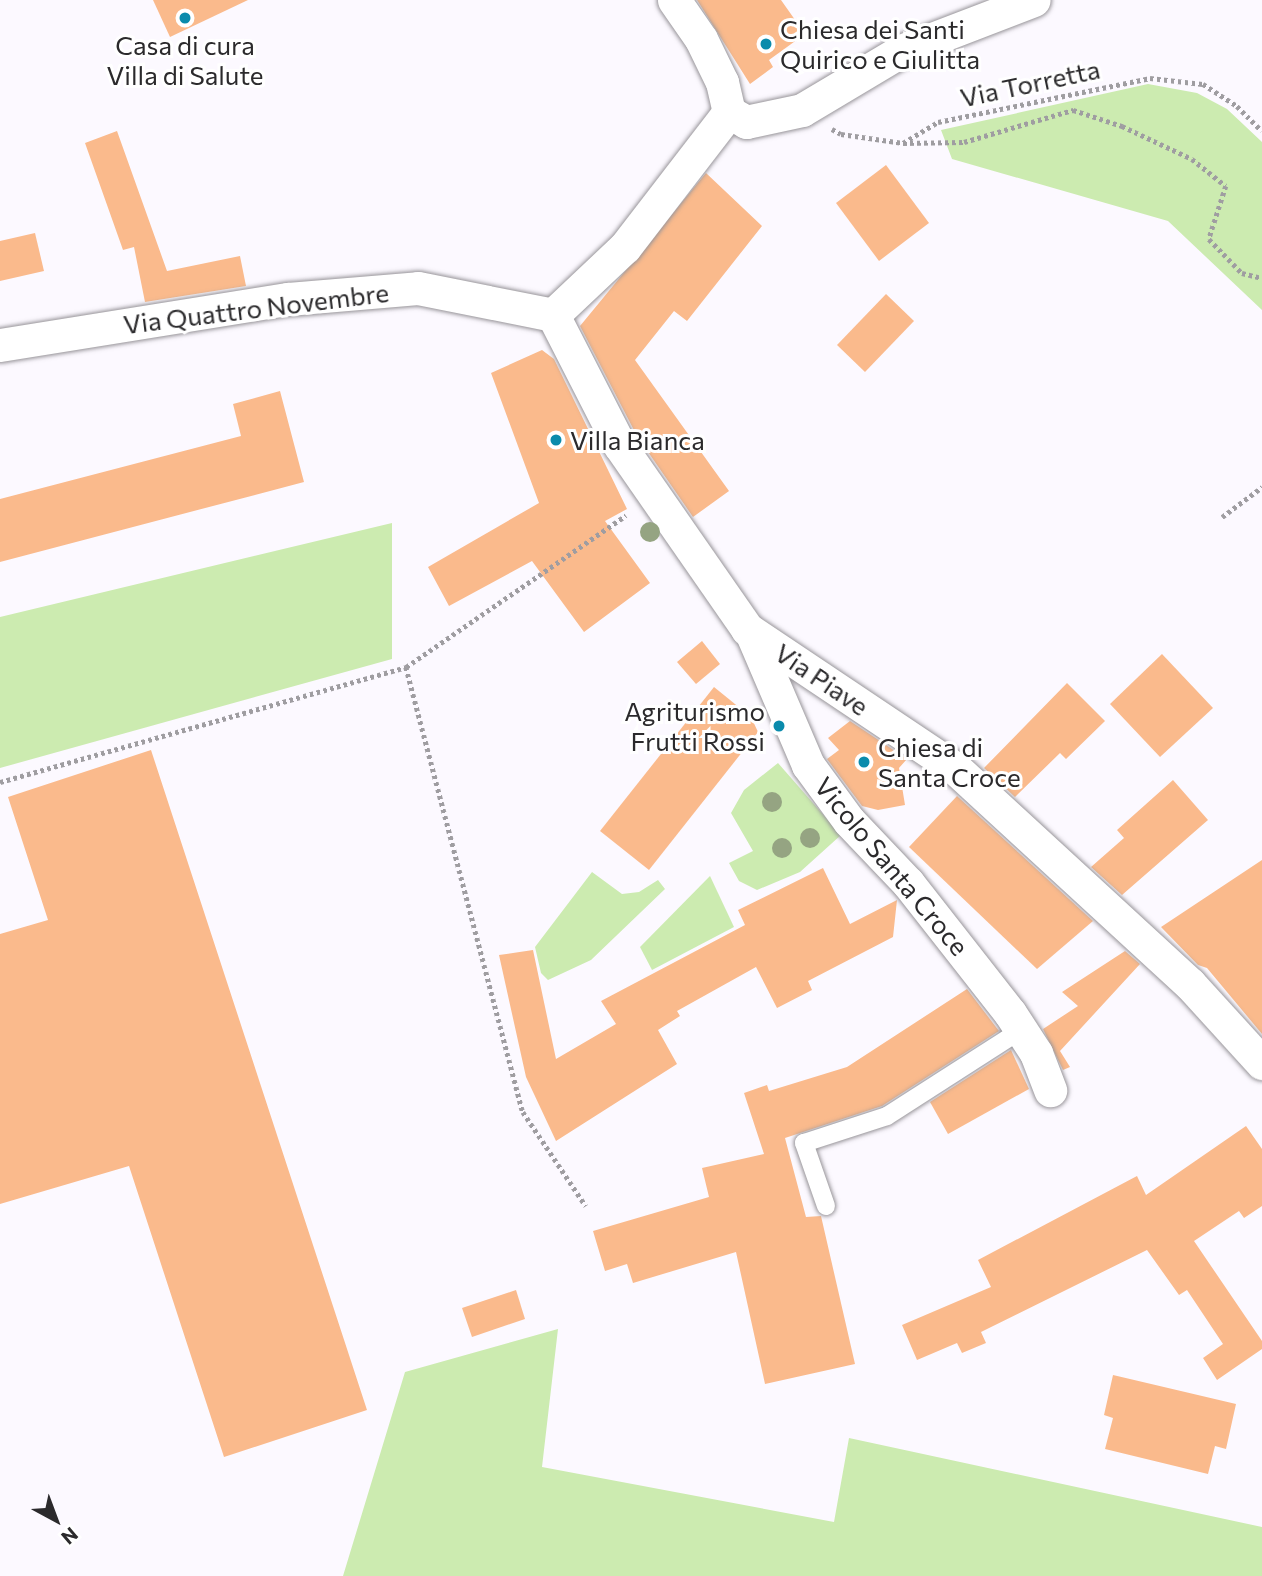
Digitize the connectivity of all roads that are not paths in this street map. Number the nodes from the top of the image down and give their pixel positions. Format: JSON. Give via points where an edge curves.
{"nodes":[{"id":1,"x":674,"y":0,"type":"edge"},
{"id":2,"x":1034,"y":0,"type":"edge"},
{"id":3,"x":738,"y":117,"type":"junction"},
{"id":4,"x":553,"y":315,"type":"junction"},
{"id":5,"x":0,"y":345,"type":"edge"},
{"id":6,"x":751,"y":632,"type":"junction"},
{"id":7,"x":1021,"y":1030,"type":"junction"},
{"id":8,"x":1262,"y":1063,"type":"edge"},
{"id":9,"x":1050,"y":1090,"type":"dead end"},
{"id":10,"x":826,"y":1206,"type":"dead end"}],
"edges":[{"from":1,"to":3,"type":"street","via":[[702,39]]},
{"from":2,"to":3,"type":"street","via":[[901,51],[802,110]]},
{"from":3,"to":4,"type":"street","via":[[625,247]]},
{"from":4,"to":5,"type":"street","name":"Via Quattro Novembre","via":[[418,288],[288,299]]},
{"from":4,"to":6,"type":"street","name":"Via Piave","via":[[583,380],[653,496]]},
{"from":6,"to":7,"type":"street","name":"Vicolo Santa Croce","via":[[808,765],[849,821],[962,948]]},
{"from":6,"to":8,"type":"street","name":"Via Piave","via":[[956,769],[1190,984]]},
{"from":7,"to":9,"type":"street","name":"Vicolo Santa Croce"},
{"from":7,"to":10,"type":"lane","via":[[887,1116],[804,1143]]}]}
